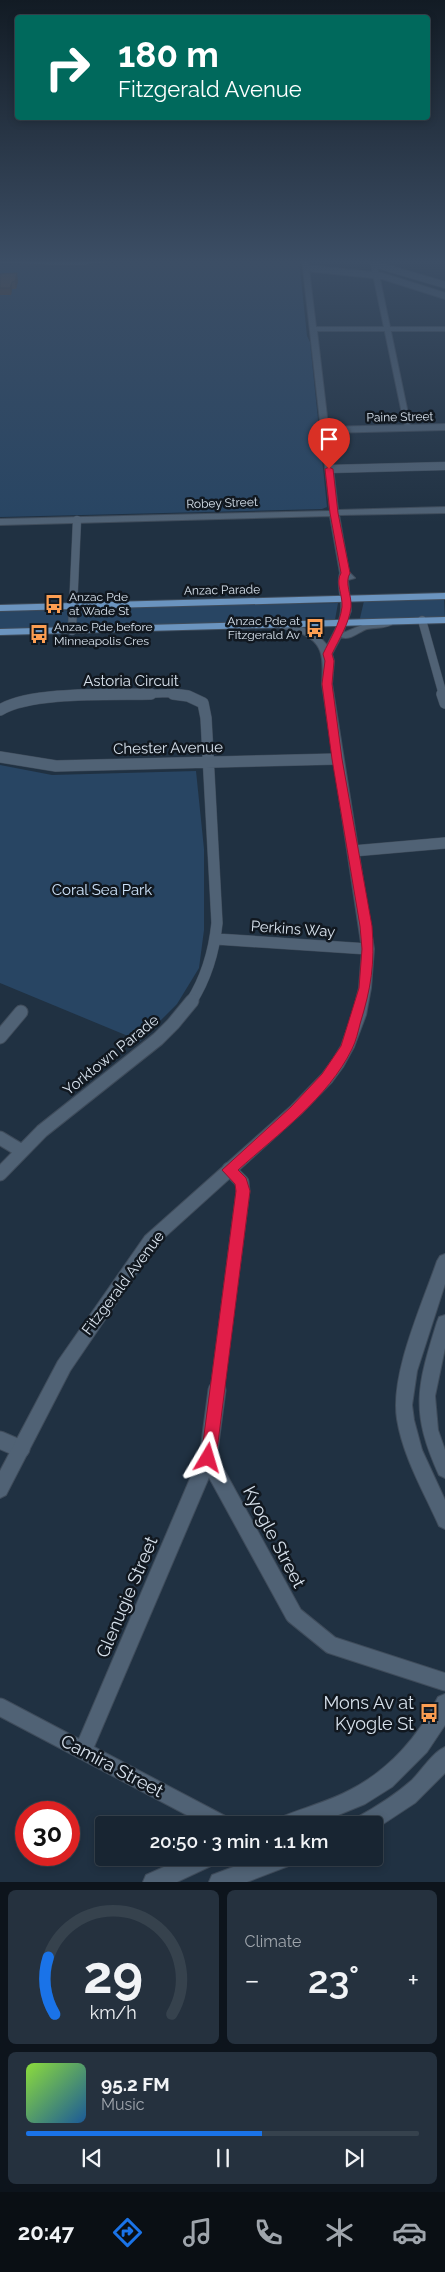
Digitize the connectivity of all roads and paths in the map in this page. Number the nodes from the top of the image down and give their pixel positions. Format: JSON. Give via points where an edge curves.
{"nodes":[{"id":1,"x":316,"y":348,"type":"edge"},
{"id":2,"x":392,"y":348,"type":"edge"},
{"id":3,"x":408,"y":428,"type":"junction"},
{"id":4,"x":445,"y":428,"type":"edge"},
{"id":5,"x":325,"y":430,"type":"junction"},
{"id":6,"x":445,"y":466,"type":"edge"},
{"id":7,"x":329,"y":469,"type":"junction"},
{"id":8,"x":445,"y":510,"type":"edge"},
{"id":9,"x":334,"y":513,"type":"junction"},
{"id":10,"x":77,"y":520,"type":"junction"},
{"id":11,"x":0,"y":522,"type":"edge"},
{"id":12,"x":445,"y":596,"type":"edge"},
{"id":13,"x":350,"y":599,"type":"junction"},
{"id":14,"x":73,"y":606,"type":"junction"},
{"id":15,"x":0,"y":608,"type":"edge"},
{"id":16,"x":445,"y":620,"type":"edge"},
{"id":17,"x":417,"y":621,"type":"junction"},
{"id":18,"x":347,"y":623,"type":"junction"},
{"id":19,"x":277,"y":624,"type":"junction"},
{"id":20,"x":72,"y":631,"type":"junction"},
{"id":21,"x":0,"y":632,"type":"edge"},
{"id":22,"x":346,"y":636,"type":"junction"},
{"id":23,"x":328,"y":657,"type":"junction"},
{"id":24,"x":445,"y":703,"type":"edge"},
{"id":25,"x":0,"y":710,"type":"edge"},
{"id":26,"x":0,"y":757,"type":"edge"},
{"id":27,"x":337,"y":759,"type":"junction"},
{"id":28,"x":208,"y":762,"type":"junction"},
{"id":29,"x":445,"y":842,"type":"edge"},
{"id":30,"x":353,"y":851,"type":"junction"},
{"id":31,"x":216,"y":939,"type":"junction"},
{"id":32,"x":368,"y":949,"type":"junction"},
{"id":33,"x":22,"y":1012,"type":"dead end"},
{"id":34,"x":0,"y":1037,"type":"edge"},
{"id":35,"x":0,"y":1138,"type":"edge"},
{"id":36,"x":20,"y":1150,"type":"junction"},
{"id":37,"x":229,"y":1170,"type":"junction"},
{"id":38,"x":0,"y":1174,"type":"edge"},
{"id":39,"x":445,"y":1261,"type":"edge"},
{"id":40,"x":445,"y":1322,"type":"edge"},
{"id":41,"x":0,"y":1440,"type":"edge"},
{"id":42,"x":21,"y":1449,"type":"junction"},
{"id":43,"x":208,"y":1458,"type":"junction"},
{"id":44,"x":445,"y":1469,"type":"edge"},
{"id":45,"x":0,"y":1489,"type":"edge"},
{"id":46,"x":445,"y":1520,"type":"edge"},
{"id":47,"x":445,"y":1682,"type":"edge"},
{"id":48,"x":445,"y":1704,"type":"edge"},
{"id":49,"x":0,"y":1708,"type":"edge"},
{"id":50,"x":83,"y":1751,"type":"junction"},
{"id":51,"x":445,"y":1757,"type":"edge"},
{"id":52,"x":207,"y":1816,"type":"edge"},
{"id":53,"x":309,"y":1816,"type":"edge"},
{"id":54,"x":378,"y":1816,"type":"edge"},
{"id":55,"x":188,"y":1866,"type":"edge"},
{"id":56,"x":262,"y":1866,"type":"edge"},
{"id":57,"x":153,"y":1882,"type":"edge"},
{"id":58,"x":219,"y":1882,"type":"edge"}],
"edges":[{"from":1,"to":5,"type":"street","name":"Fitzgerald Avenue"},
{"from":2,"to":3,"type":"street"},
{"from":3,"to":4,"type":"street","name":"Paine Street"},
{"from":3,"to":5,"type":"street","name":"Paine Street"},
{"from":5,"to":7,"type":"street","name":"Fitzgerald Avenue"},
{"from":6,"to":7,"type":"street"},
{"from":7,"to":9,"type":"street","name":"Fitzgerald Avenue"},
{"from":8,"to":9,"type":"street","name":"Robey Street"},
{"from":9,"to":10,"type":"street","name":"Robey Street"},
{"from":9,"to":13,"type":"street","name":"Fitzgerald Avenue","via":[[346,573],[343,578]]},
{"from":10,"to":11,"type":"street","name":"Robey Street"},
{"from":10,"to":14,"type":"street"},
{"from":12,"to":13,"type":"main road","name":"Anzac Parade"},
{"from":13,"to":14,"type":"main road","name":"Anzac Parade"},
{"from":13,"to":18,"type":"street","name":"Fitzgerald Avenue"},
{"from":14,"to":15,"type":"main road","name":"Anzac Parade"},
{"from":14,"to":20,"type":"street"},
{"from":16,"to":17,"type":"main road"},
{"from":17,"to":18,"type":"main road"},
{"from":17,"to":22,"type":"street","via":[[367,626]]},
{"from":17,"to":24,"type":"street"},
{"from":18,"to":19,"type":"main road"},
{"from":18,"to":22,"type":"street","name":"Fitzgerald Avenue"},
{"from":18,"to":23,"type":"street","name":"Fitzgerald Avenue"},
{"from":19,"to":20,"type":"main road"},
{"from":19,"to":23,"type":"street","via":[[313,635]]},
{"from":20,"to":21,"type":"main road"},
{"from":22,"to":23,"type":"street","name":"Fitzgerald Avenue","via":[[335,656]]},
{"from":23,"to":27,"type":"street","name":"Fitzgerald Avenue","via":[[327,684]]},
{"from":25,"to":28,"type":"street","name":"Astoria Circuit","via":[[24,700],[45,697],[169,693],[188,696],[203,703]]},
{"from":26,"to":28,"type":"street","name":"Chester Avenue","via":[[56,766]]},
{"from":27,"to":28,"type":"street","name":"Chester Avenue"},
{"from":27,"to":30,"type":"street","name":"Fitzgerald Avenue"},
{"from":28,"to":31,"type":"street","name":"Yorktown Parade"},
{"from":29,"to":30,"type":"street"},
{"from":30,"to":32,"type":"street","name":"Fitzgerald Avenue"},
{"from":31,"to":32,"type":"street","name":"Perkins Way"},
{"from":31,"to":36,"type":"street","name":"Yorktown Parade","via":[[204,982],[177,1022]]},
{"from":32,"to":37,"type":"street","name":"Fitzgerald Avenue","via":[[359,1014],[338,1063],[296,1110]]},
{"from":33,"to":34,"type":"street"},
{"from":35,"to":36,"type":"street"},
{"from":36,"to":38,"type":"street","name":"Yorktown Parade"},
{"from":37,"to":42,"type":"street","name":"Fitzgerald Avenue","via":[[150,1241],[72,1353]]},
{"from":37,"to":43,"type":"street","via":[[242,1182],[243,1191]]},
{"from":39,"to":46,"type":"street","via":[[412,1360],[404,1404],[416,1456]]},
{"from":40,"to":44,"type":"street","via":[[426,1393],[431,1437]]},
{"from":41,"to":42,"type":"street"},
{"from":42,"to":45,"type":"street","name":"Fitzgerald Avenue"},
{"from":43,"to":47,"type":"street","name":"Kyogle Street","via":[[294,1615],[331,1645]]},
{"from":43,"to":50,"type":"street","name":"Glenugie Street"},
{"from":48,"to":53,"type":"street","via":[[425,1739],[380,1783],[357,1797]]},
{"from":49,"to":50,"type":"street","name":"Camira Street"},
{"from":50,"to":52,"type":"street","name":"Camira Street"},
{"from":51,"to":54,"type":"street","via":[[424,1782]]},
{"from":55,"to":57,"type":"street"},
{"from":56,"to":58,"type":"street"}]}
